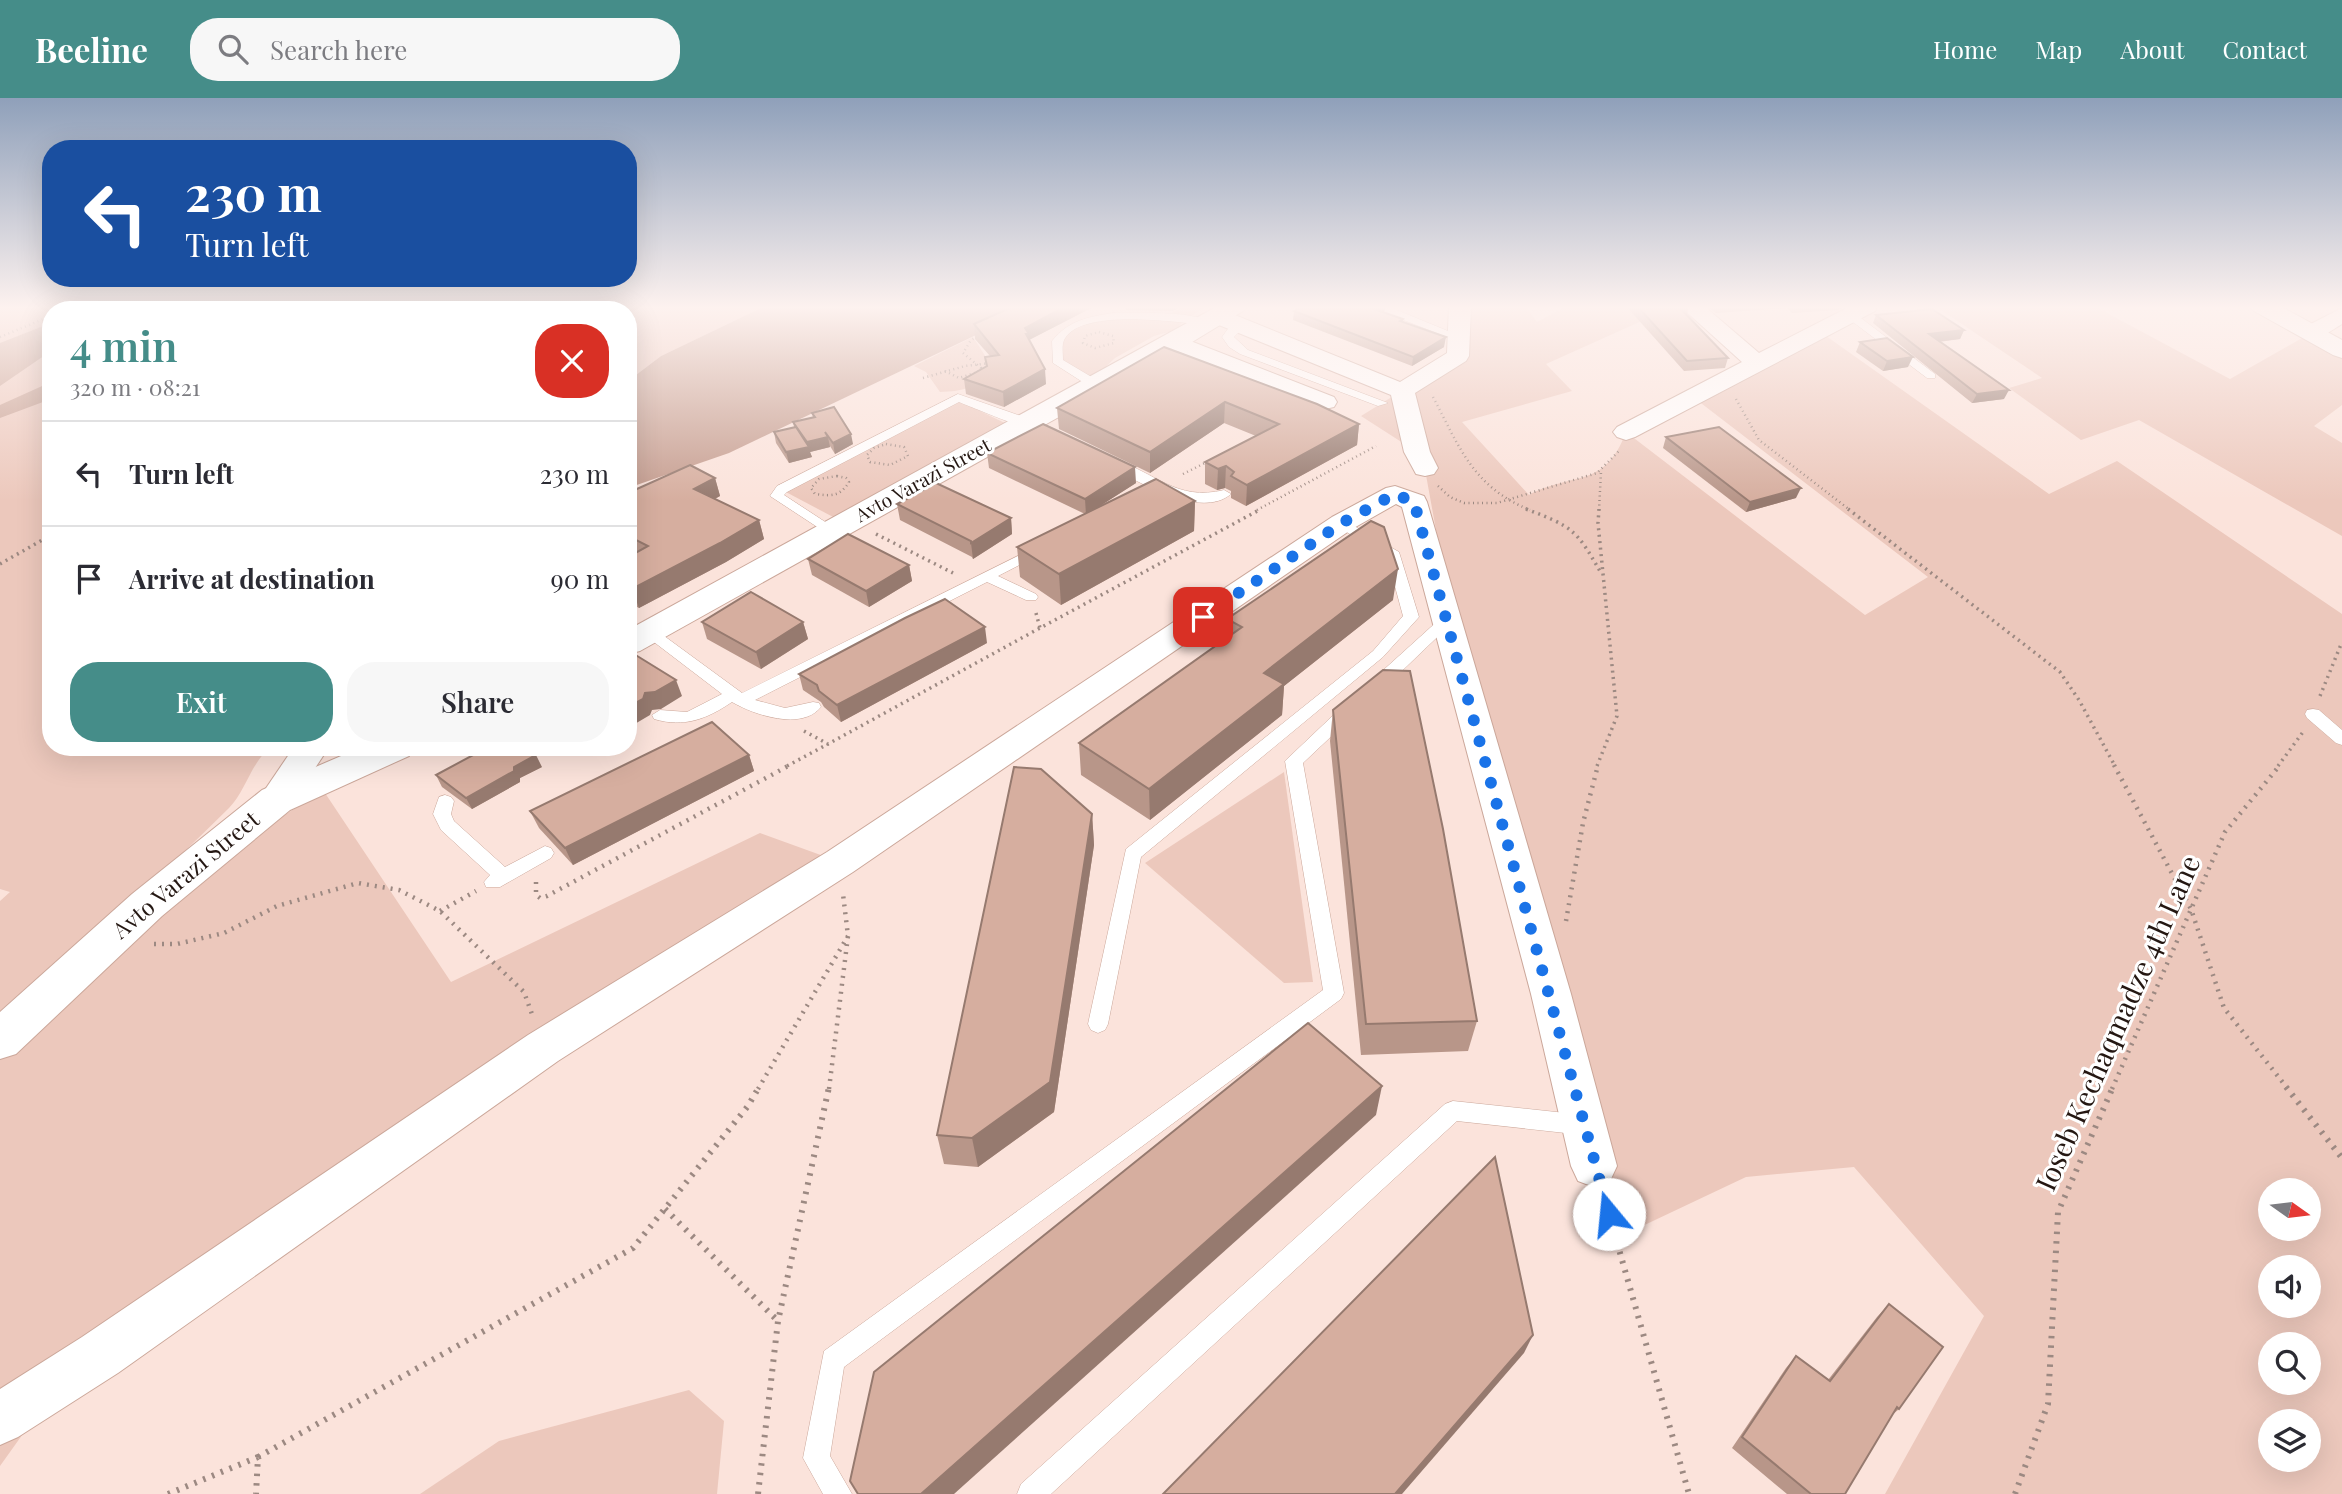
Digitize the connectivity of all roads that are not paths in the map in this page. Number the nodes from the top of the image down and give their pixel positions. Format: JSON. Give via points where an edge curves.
{"nodes":[{"id":1,"x":1073,"y":371,"type":"edge"},
{"id":2,"x":1121,"y":371,"type":"edge"},
{"id":3,"x":1248,"y":371,"type":"edge"},
{"id":4,"x":1338,"y":371,"type":"edge"},
{"id":5,"x":1433,"y":371,"type":"edge"},
{"id":6,"x":1743,"y":371,"type":"edge"},
{"id":7,"x":1926,"y":371,"type":"edge"},
{"id":8,"x":1931,"y":376,"type":"dead end"},
{"id":9,"x":1096,"y":385,"type":"junction"},
{"id":10,"x":1392,"y":397,"type":"junction"},
{"id":11,"x":1325,"y":402,"type":"dead end"},
{"id":12,"x":1035,"y":429,"type":"junction"},
{"id":13,"x":1626,"y":432,"type":"road end"},
{"id":14,"x":1098,"y":457,"type":"edge"},
{"id":15,"x":1416,"y":483,"type":"junction"},
{"id":16,"x":1161,"y":485,"type":"junction"},
{"id":17,"x":1224,"y":494,"type":"edge"},
{"id":18,"x":1136,"y":498,"type":"edge"},
{"id":19,"x":1342,"y":523,"type":"junction"},
{"id":20,"x":841,"y":527,"type":"junction"},
{"id":21,"x":1050,"y":544,"type":"edge"},
{"id":22,"x":981,"y":580,"type":"junction"},
{"id":23,"x":1031,"y":597,"type":"road end"},
{"id":24,"x":1447,"y":620,"type":"junction"},
{"id":25,"x":640,"y":639,"type":"edge"},
{"id":26,"x":736,"y":698,"type":"junction"},
{"id":27,"x":813,"y":707,"type":"dead end"},
{"id":28,"x":2313,"y":714,"type":"road end"},
{"id":29,"x":660,"y":715,"type":"dead end"},
{"id":30,"x":2342,"y":739,"type":"edge"},
{"id":31,"x":306,"y":756,"type":"edge"},
{"id":32,"x":376,"y":756,"type":"edge"},
{"id":33,"x":276,"y":800,"type":"junction"},
{"id":34,"x":445,"y":801,"type":"dead end"},
{"id":35,"x":541,"y":855,"type":"road end"},
{"id":36,"x":1097,"y":1024,"type":"dead end"},
{"id":37,"x":0,"y":1040,"type":"edge"},
{"id":38,"x":1584,"y":1125,"type":"junction"},
{"id":39,"x":1594,"y":1166,"type":"road end"},
{"id":40,"x":0,"y":1419,"type":"edge"},
{"id":41,"x":838,"y":1494,"type":"edge"},
{"id":42,"x":1031,"y":1494,"type":"edge"}],
"edges":[{"from":1,"to":9,"type":"lane"},
{"from":2,"to":9,"type":"street","name":"Avto Varazi Street"},
{"from":3,"to":11,"type":"street"},
{"from":4,"to":10,"type":"street"},
{"from":5,"to":10,"type":"street"},
{"from":6,"to":13,"type":"street"},
{"from":7,"to":8,"type":"lane"},
{"from":9,"to":12,"type":"street","name":"Avto Varazi Street"},
{"from":10,"to":15,"type":"street","via":[[1416,440]]},
{"from":12,"to":20,"type":"street","name":"Avto Varazi Street"},
{"from":12,"to":20,"type":"lane","via":[[958,398],[782,489],[777,496]]},
{"from":14,"to":16,"type":"lane"},
{"from":15,"to":19,"type":"street"},
{"from":15,"to":24,"type":"street","via":[[1414,502]]},
{"from":16,"to":17,"type":"lane","via":[[1186,498],[1214,500]]},
{"from":16,"to":18,"type":"lane"},
{"from":19,"to":36,"type":"lane","via":[[1394,555],[1411,617],[1378,654],[1132,854]]},
{"from":19,"to":40,"type":"street","via":[[840,862],[543,1048],[100,1355]]},
{"from":20,"to":25,"type":"street","name":"Avto Varazi Street"},
{"from":21,"to":22,"type":"lane"},
{"from":22,"to":23,"type":"lane"},
{"from":22,"to":26,"type":"lane"},
{"from":24,"to":38,"type":"street"},
{"from":24,"to":41,"type":"lane","via":[[1294,761],[1334,993],[833,1360],[816,1458]]},
{"from":25,"to":26,"type":"lane"},
{"from":26,"to":27,"type":"lane","via":[[770,713],[793,714]]},
{"from":26,"to":29,"type":"lane","via":[[692,717]]},
{"from":28,"to":30,"type":"lane"},
{"from":31,"to":33,"type":"street"},
{"from":32,"to":33,"type":"street","name":"Avto Varazi Street"},
{"from":33,"to":37,"type":"street","name":"Avto Varazi Street","via":[[147,905]]},
{"from":34,"to":35,"type":"lane","via":[[442,814],[447,825],[498,880]]},
{"from":38,"to":39,"type":"street"},
{"from":38,"to":42,"type":"lane","via":[[1453,1111]]}]}
